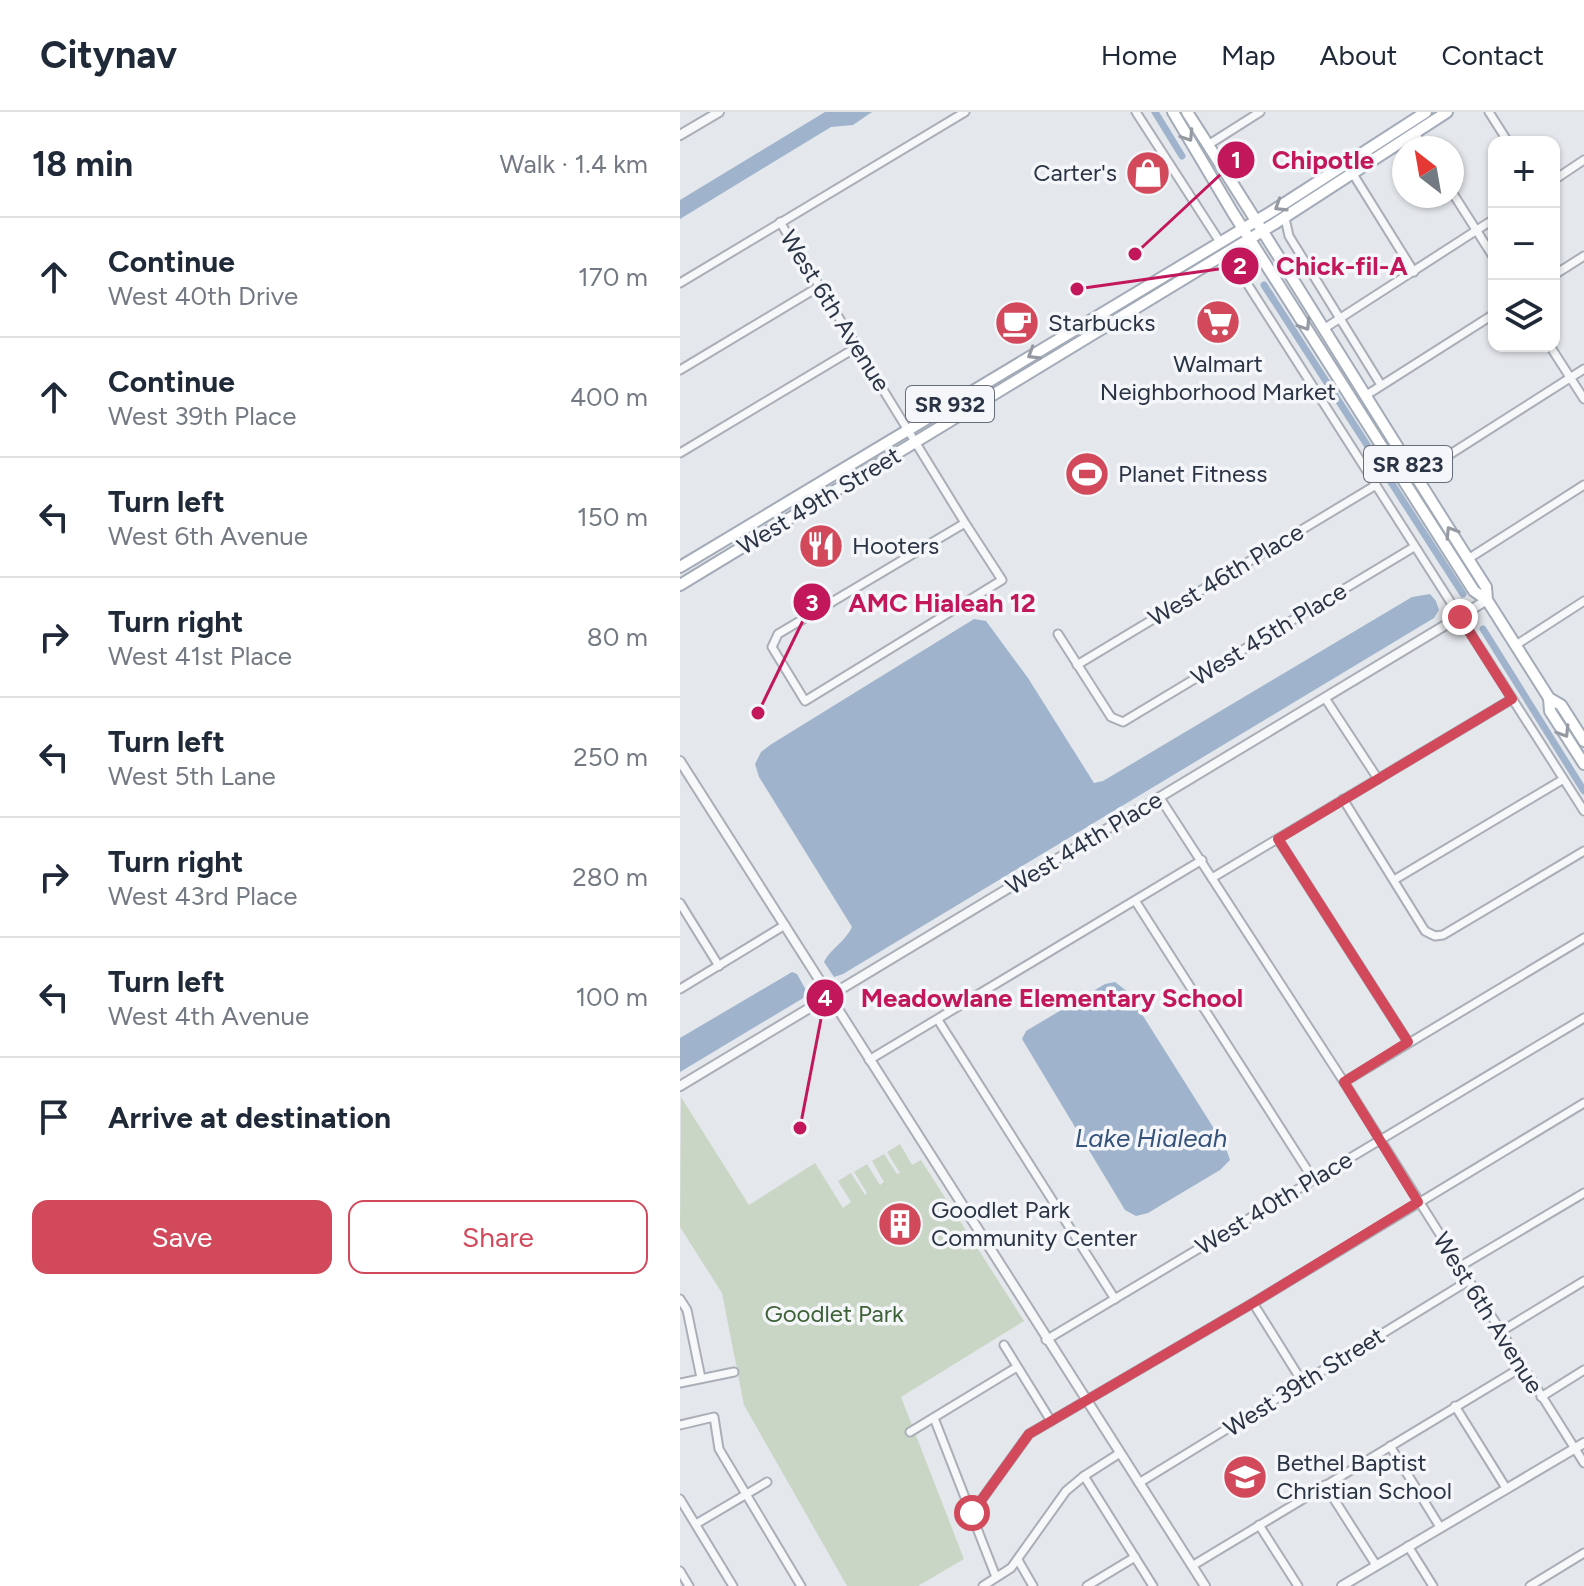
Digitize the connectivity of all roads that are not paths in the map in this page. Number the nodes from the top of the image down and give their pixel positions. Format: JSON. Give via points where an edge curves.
{"nodes":[{"id":1,"x":719,"y":112,"type":"edge"},
{"id":2,"x":965,"y":112,"type":"edge"},
{"id":3,"x":1136,"y":112,"type":"edge"},
{"id":4,"x":1173,"y":112,"type":"edge"},
{"id":5,"x":1187,"y":112,"type":"edge"},
{"id":6,"x":1260,"y":112,"type":"edge"},
{"id":7,"x":1447,"y":112,"type":"edge"},
{"id":8,"x":1489,"y":112,"type":"edge"},
{"id":9,"x":1419,"y":114,"type":"edge"},
{"id":10,"x":1437,"y":119,"type":"junction"},
{"id":11,"x":1415,"y":133,"type":"junction"},
{"id":12,"x":680,"y":135,"type":"edge"},
{"id":13,"x":1406,"y":136,"type":"edge"},
{"id":14,"x":1410,"y":136,"type":"edge"},
{"id":15,"x":1417,"y":136,"type":"edge"},
{"id":16,"x":1504,"y":136,"type":"edge"},
{"id":17,"x":1208,"y":145,"type":"junction"},
{"id":18,"x":1392,"y":147,"type":"edge"},
{"id":19,"x":1584,"y":160,"type":"edge"},
{"id":20,"x":1353,"y":174,"type":"junction"},
{"id":21,"x":1560,"y":176,"type":"edge"},
{"id":22,"x":1462,"y":208,"type":"edge"},
{"id":23,"x":1285,"y":218,"type":"junction"},
{"id":24,"x":1257,"y":220,"type":"junction"},
{"id":25,"x":780,"y":222,"type":"junction"},
{"id":26,"x":1488,"y":223,"type":"edge"},
{"id":27,"x":1243,"y":228,"type":"junction"},
{"id":28,"x":1264,"y":231,"type":"junction"},
{"id":29,"x":1477,"y":231,"type":"junction"},
{"id":30,"x":1250,"y":239,"type":"junction"},
{"id":31,"x":1220,"y":242,"type":"junction"},
{"id":32,"x":1488,"y":248,"type":"edge"},
{"id":33,"x":1227,"y":252,"type":"junction"},
{"id":34,"x":1584,"y":256,"type":"edge"},
{"id":35,"x":1560,"y":271,"type":"edge"},
{"id":36,"x":1414,"y":272,"type":"junction"},
{"id":37,"x":680,"y":283,"type":"edge"},
{"id":38,"x":820,"y":286,"type":"junction"},
{"id":39,"x":1340,"y":318,"type":"junction"},
{"id":40,"x":1488,"y":318,"type":"edge"},
{"id":41,"x":1325,"y":328,"type":"junction"},
{"id":42,"x":857,"y":347,"type":"junction"},
{"id":43,"x":1554,"y":352,"type":"edge"},
{"id":44,"x":1584,"y":369,"type":"edge"},
{"id":45,"x":680,"y":370,"type":"edge"},
{"id":46,"x":1571,"y":378,"type":"junction"},
{"id":47,"x":1381,"y":385,"type":"junction"},
{"id":48,"x":1345,"y":389,"type":"junction"},
{"id":49,"x":1365,"y":396,"type":"junction"},
{"id":50,"x":1584,"y":399,"type":"edge"},
{"id":51,"x":908,"y":430,"type":"junction"},
{"id":52,"x":915,"y":443,"type":"junction"},
{"id":53,"x":680,"y":453,"type":"edge"},
{"id":54,"x":1397,"y":470,"type":"junction"},
{"id":55,"x":1416,"y":476,"type":"junction"},
{"id":56,"x":1376,"y":485,"type":"junction"},
{"id":57,"x":1584,"y":485,"type":"edge"},
{"id":58,"x":792,"y":500,"type":"junction"},
{"id":59,"x":756,"y":521,"type":"junction"},
{"id":60,"x":965,"y":523,"type":"junction"},
{"id":61,"x":764,"y":534,"type":"junction"},
{"id":62,"x":1414,"y":547,"type":"junction"},
{"id":63,"x":728,"y":556,"type":"junction"},
{"id":64,"x":1468,"y":559,"type":"junction"},
{"id":65,"x":680,"y":567,"type":"edge"},
{"id":66,"x":680,"y":585,"type":"edge"},
{"id":67,"x":1487,"y":600,"type":"junction"},
{"id":68,"x":1584,"y":601,"type":"edge"},
{"id":69,"x":1460,"y":617,"type":"junction"},
{"id":70,"x":1058,"y":634,"type":"dead end"},
{"id":71,"x":1516,"y":645,"type":"junction"},
{"id":72,"x":1077,"y":665,"type":"junction"},
{"id":73,"x":1325,"y":698,"type":"junction"},
{"id":74,"x":1549,"y":698,"type":"junction"},
{"id":75,"x":1512,"y":699,"type":"junction"},
{"id":76,"x":1579,"y":722,"type":"edge"},
{"id":77,"x":1584,"y":741,"type":"edge"},
{"id":78,"x":680,"y":761,"type":"edge"},
{"id":79,"x":1584,"y":764,"type":"edge"},
{"id":80,"x":1378,"y":779,"type":"junction"},
{"id":81,"x":1562,"y":780,"type":"junction"},
{"id":82,"x":1160,"y":798,"type":"junction"},
{"id":83,"x":1343,"y":799,"type":"junction"},
{"id":84,"x":1584,"y":811,"type":"edge"},
{"id":85,"x":1278,"y":839,"type":"junction"},
{"id":86,"x":1584,"y":851,"type":"edge"},
{"id":87,"x":1202,"y":860,"type":"junction"},
{"id":88,"x":1212,"y":878,"type":"junction"},
{"id":89,"x":1394,"y":880,"type":"junction"},
{"id":90,"x":1136,"y":902,"type":"junction"},
{"id":91,"x":680,"y":903,"type":"edge"},
{"id":92,"x":785,"y":925,"type":"junction"},
{"id":93,"x":1584,"y":938,"type":"edge"},
{"id":94,"x":719,"y":966,"type":"junction"},
{"id":95,"x":680,"y":989,"type":"edge"},
{"id":96,"x":829,"y":996,"type":"junction"},
{"id":97,"x":1584,"y":1018,"type":"edge"},
{"id":98,"x":938,"y":1020,"type":"junction"},
{"id":99,"x":1408,"y":1042,"type":"junction"},
{"id":100,"x":869,"y":1060,"type":"junction"},
{"id":101,"x":1344,"y":1082,"type":"junction"},
{"id":102,"x":680,"y":1086,"type":"edge"},
{"id":103,"x":1584,"y":1103,"type":"edge"},
{"id":104,"x":1379,"y":1140,"type":"junction"},
{"id":105,"x":1313,"y":1179,"type":"junction"},
{"id":106,"x":1584,"y":1193,"type":"edge"},
{"id":107,"x":1418,"y":1202,"type":"junction"},
{"id":108,"x":1459,"y":1267,"type":"junction"},
{"id":109,"x":1468,"y":1281,"type":"junction"},
{"id":110,"x":1584,"y":1281,"type":"edge"},
{"id":111,"x":680,"y":1299,"type":"edge"},
{"id":112,"x":1115,"y":1299,"type":"junction"},
{"id":113,"x":1253,"y":1303,"type":"junction"},
{"id":114,"x":684,"y":1311,"type":"edge"},
{"id":115,"x":1500,"y":1332,"type":"junction"},
{"id":116,"x":1046,"y":1340,"type":"junction"},
{"id":117,"x":1004,"y":1345,"type":"dead end"},
{"id":118,"x":1017,"y":1367,"type":"junction"},
{"id":119,"x":1522,"y":1367,"type":"junction"},
{"id":120,"x":1584,"y":1370,"type":"edge"},
{"id":121,"x":734,"y":1372,"type":"dead end"},
{"id":122,"x":701,"y":1378,"type":"junction"},
{"id":123,"x":680,"y":1383,"type":"edge"},
{"id":124,"x":1303,"y":1383,"type":"junction"},
{"id":125,"x":1541,"y":1397,"type":"junction"},
{"id":126,"x":1087,"y":1400,"type":"junction"},
{"id":127,"x":1455,"y":1406,"type":"junction"},
{"id":128,"x":934,"y":1418,"type":"junction"},
{"id":129,"x":1051,"y":1421,"type":"junction"},
{"id":130,"x":680,"y":1425,"type":"edge"},
{"id":131,"x":910,"y":1432,"type":"dead end"},
{"id":132,"x":1584,"y":1443,"type":"edge"},
{"id":133,"x":1390,"y":1446,"type":"junction"},
{"id":134,"x":1574,"y":1448,"type":"junction"},
{"id":135,"x":1120,"y":1453,"type":"junction"},
{"id":136,"x":1584,"y":1463,"type":"edge"},
{"id":137,"x":1084,"y":1476,"type":"junction"},
{"id":138,"x":767,"y":1482,"type":"dead end"},
{"id":139,"x":1139,"y":1483,"type":"junction"},
{"id":140,"x":1325,"y":1485,"type":"junction"},
{"id":141,"x":1506,"y":1488,"type":"junction"},
{"id":142,"x":747,"y":1495,"type":"junction"},
{"id":143,"x":680,"y":1499,"type":"edge"},
{"id":144,"x":972,"y":1513,"type":"junction"},
{"id":145,"x":696,"y":1524,"type":"junction"},
{"id":146,"x":1259,"y":1525,"type":"junction"},
{"id":147,"x":1440,"y":1527,"type":"junction"},
{"id":148,"x":1408,"y":1546,"type":"junction"},
{"id":149,"x":1584,"y":1553,"type":"edge"},
{"id":150,"x":1135,"y":1557,"type":"junction"},
{"id":151,"x":1018,"y":1560,"type":"junction"},
{"id":152,"x":1376,"y":1565,"type":"junction"},
{"id":153,"x":1192,"y":1566,"type":"junction"},
{"id":154,"x":681,"y":1574,"type":"edge"},
{"id":155,"x":996,"y":1577,"type":"junction"},
{"id":156,"x":689,"y":1586,"type":"edge"},
{"id":157,"x":733,"y":1586,"type":"edge"},
{"id":158,"x":801,"y":1586,"type":"edge"},
{"id":159,"x":983,"y":1586,"type":"edge"},
{"id":160,"x":1033,"y":1586,"type":"edge"},
{"id":161,"x":1087,"y":1586,"type":"edge"},
{"id":162,"x":1153,"y":1586,"type":"edge"},
{"id":163,"x":1205,"y":1586,"type":"edge"},
{"id":164,"x":1298,"y":1586,"type":"edge"},
{"id":165,"x":1342,"y":1586,"type":"edge"},
{"id":166,"x":1433,"y":1586,"type":"edge"},
{"id":167,"x":1530,"y":1586,"type":"edge"}],
"edges":[{"from":1,"to":12,"type":"street"},
{"from":2,"to":25,"type":"street"},
{"from":3,"to":31,"type":"street"},
{"from":4,"to":27,"type":"main road","number":"SR 823","one_way":true},
{"from":5,"to":17,"type":"main road","number":"SR 823"},
{"from":6,"to":17,"type":"street"},
{"from":7,"to":10,"type":"main road","name":"West 49th Street","number":"SR 932"},
{"from":8,"to":16,"type":"street"},
{"from":9,"to":10,"type":"main road"},
{"from":9,"to":13,"type":"main road"},
{"from":9,"to":24,"type":"main road","name":"West 49th Street","number":"SR 932","one_way":true},
{"from":10,"to":11,"type":"main road","name":"West 49th Street","number":"SR 932"},
{"from":11,"to":14,"type":"main road","name":"West 49th Street","number":"SR 932"},
{"from":11,"to":15,"type":"street"},
{"from":17,"to":24,"type":"main road","number":"SR 823"},
{"from":18,"to":20,"type":"main road","name":"West 49th Street","number":"SR 932"},
{"from":19,"to":21,"type":"street"},
{"from":20,"to":23,"type":"main road","name":"West 49th Street","number":"SR 932"},
{"from":20,"to":36,"type":"street"},
{"from":22,"to":29,"type":"street"},
{"from":23,"to":28,"type":"main road","name":"West 49th Street","number":"SR 932"},
{"from":23,"to":39,"type":"street","via":[[1289,236]]},
{"from":24,"to":27,"type":"main road","name":"West 49th Street","number":"SR 932"},
{"from":24,"to":28,"type":"main road","number":"SR 823"},
{"from":25,"to":37,"type":"street"},
{"from":25,"to":38,"type":"street","name":"West 6th Avenue"},
{"from":26,"to":29,"type":"street"},
{"from":27,"to":30,"type":"main road","number":"SR 823"},
{"from":27,"to":31,"type":"main road","name":"West 49th Street","number":"SR 932"},
{"from":28,"to":30,"type":"main road","name":"West 49th Street","number":"SR 932"},
{"from":28,"to":41,"type":"main road","number":"SR 823"},
{"from":29,"to":32,"type":"street"},
{"from":29,"to":36,"type":"street"},
{"from":30,"to":33,"type":"main road","name":"West 49th Street","number":"SR 932"},
{"from":30,"to":48,"type":"main road","number":"SR 823","one_way":true},
{"from":31,"to":51,"type":"main road","name":"West 49th Street","number":"SR 932","one_way":true},
{"from":33,"to":52,"type":"main road","name":"West 49th Street","number":"SR 932"},
{"from":33,"to":56,"type":"street"},
{"from":34,"to":35,"type":"street"},
{"from":36,"to":39,"type":"street"},
{"from":38,"to":42,"type":"street","name":"West 6th Avenue"},
{"from":38,"to":45,"type":"street"},
{"from":39,"to":41,"type":"street"},
{"from":39,"to":47,"type":"street"},
{"from":40,"to":47,"type":"street"},
{"from":41,"to":49,"type":"main road","number":"SR 823"},
{"from":42,"to":51,"type":"street","name":"West 6th Avenue"},
{"from":42,"to":53,"type":"street"},
{"from":43,"to":46,"type":"street"},
{"from":44,"to":46,"type":"street"},
{"from":46,"to":50,"type":"street"},
{"from":46,"to":55,"type":"street"},
{"from":47,"to":49,"type":"street"},
{"from":48,"to":49,"type":"main road"},
{"from":48,"to":54,"type":"main road","number":"SR 823"},
{"from":49,"to":55,"type":"main road","number":"SR 823"},
{"from":51,"to":52,"type":"street","name":"West 6th Avenue"},
{"from":51,"to":58,"type":"main road","name":"West 49th Street","number":"SR 932"},
{"from":52,"to":60,"type":"street","name":"West 6th Avenue"},
{"from":52,"to":61,"type":"main road","name":"West 49th Street","number":"SR 932"},
{"from":54,"to":55,"type":"main road"},
{"from":54,"to":67,"type":"main road","number":"SR 823","via":[[1475,594]]},
{"from":64,"to":55,"type":"main road","number":"SR 823","one_way":true},
{"from":56,"to":62,"type":"street"},
{"from":56,"to":72,"type":"street","name":"West 46th Place"},
{"from":57,"to":64,"type":"street"},
{"from":58,"to":59,"type":"main road","name":"West 49th Street","number":"SR 932"},
{"from":58,"to":61,"type":"main road","via":[[765,521]]},
{"from":59,"to":63,"type":"main road","via":[[751,536]]},
{"from":59,"to":65,"type":"main road","name":"West 49th Street","number":"SR 932"},
{"from":60,"to":60,"type":"street","name":"West 6th Avenue","via":[[1002,580],[805,701],[772,647],[778,634]]},
{"from":61,"to":63,"type":"main road","name":"West 49th Street","number":"SR 932"},
{"from":62,"to":69,"type":"street"},
{"from":62,"to":72,"type":"street","name":"West 45th Place","via":[[1123,722],[1111,717]]},
{"from":63,"to":66,"type":"main road","name":"West 49th Street","number":"SR 932"},
{"from":64,"to":67,"type":"main road","number":"SR 823","via":[[1486,587]]},
{"from":67,"to":69,"type":"street","name":"West 44th Place"},
{"from":67,"to":71,"type":"main road","number":"SR 823"},
{"from":68,"to":71,"type":"street"},
{"from":69,"to":73,"type":"street","name":"West 44th Place"},
{"from":69,"to":75,"type":"street"},
{"from":70,"to":72,"type":"street"},
{"from":71,"to":74,"type":"main road","number":"SR 823"},
{"from":73,"to":80,"type":"street"},
{"from":73,"to":82,"type":"street","name":"West 44th Place"},
{"from":74,"to":76,"type":"main road","number":"SR 823"},
{"from":74,"to":79,"type":"main road","number":"SR 823","one_way":true,"via":[[1550,711]]},
{"from":75,"to":80,"type":"street"},
{"from":75,"to":81,"type":"street"},
{"from":76,"to":77,"type":"main road","number":"SR 823"},
{"from":78,"to":92,"type":"street"},
{"from":80,"to":83,"type":"street"},
{"from":81,"to":84,"type":"street"},
{"from":81,"to":89,"type":"street"},
{"from":82,"to":87,"type":"street","name":"West 6th Avenue"},
{"from":82,"to":96,"type":"street","name":"West 44th Place"},
{"from":83,"to":85,"type":"street"},
{"from":83,"to":89,"type":"street"},
{"from":85,"to":88,"type":"street"},
{"from":85,"to":99,"type":"street"},
{"from":86,"to":89,"type":"street","via":[[1443,935],[1425,931]]},
{"from":87,"to":88,"type":"street","name":"West 6th Avenue"},
{"from":87,"to":90,"type":"street"},
{"from":88,"to":101,"type":"street","name":"West 6th Avenue"},
{"from":90,"to":98,"type":"street"},
{"from":90,"to":105,"type":"street"},
{"from":91,"to":94,"type":"street"},
{"from":92,"to":94,"type":"street"},
{"from":92,"to":96,"type":"street"},
{"from":93,"to":99,"type":"street"},
{"from":94,"to":95,"type":"street"},
{"from":96,"to":100,"type":"street"},
{"from":96,"to":102,"type":"street","name":"West 44th Place"},
{"from":97,"to":104,"type":"street","name":"West 40th Place"},
{"from":98,"to":100,"type":"street"},
{"from":98,"to":112,"type":"street"},
{"from":99,"to":101,"type":"street"},
{"from":100,"to":116,"type":"street"},
{"from":101,"to":104,"type":"street","name":"West 6th Avenue"},
{"from":103,"to":107,"type":"street"},
{"from":104,"to":105,"type":"street","name":"West 40th Place"},
{"from":104,"to":107,"type":"street","name":"West 6th Avenue"},
{"from":105,"to":112,"type":"street","name":"West 40th Place"},
{"from":106,"to":108,"type":"street"},
{"from":107,"to":108,"type":"street","name":"West 6th Avenue"},
{"from":107,"to":113,"type":"street"},
{"from":108,"to":109,"type":"street","name":"West 6th Avenue"},
{"from":109,"to":115,"type":"street","name":"West 6th Avenue"},
{"from":109,"to":124,"type":"street","name":"West 39th Street"},
{"from":110,"to":115,"type":"street"},
{"from":111,"to":114,"type":"street"},
{"from":112,"to":116,"type":"street","name":"West 40th Place"},
{"from":113,"to":124,"type":"street"},
{"from":113,"to":126,"type":"street"},
{"from":114,"to":122,"type":"street"},
{"from":115,"to":119,"type":"street","name":"West 6th Avenue"},
{"from":116,"to":126,"type":"street"},
{"from":117,"to":118,"type":"street"},
{"from":118,"to":128,"type":"street"},
{"from":118,"to":129,"type":"street"},
{"from":119,"to":125,"type":"street","name":"West 6th Avenue"},
{"from":119,"to":127,"type":"street"},
{"from":120,"to":125,"type":"street"},
{"from":121,"to":122,"type":"street"},
{"from":122,"to":123,"type":"street"},
{"from":124,"to":139,"type":"street","name":"West 39th Street"},
{"from":125,"to":134,"type":"street","name":"West 6th Avenue"},
{"from":126,"to":129,"type":"street"},
{"from":126,"to":135,"type":"street"},
{"from":127,"to":133,"type":"street"},
{"from":127,"to":141,"type":"street"},
{"from":128,"to":131,"type":"street"},
{"from":128,"to":144,"type":"street"},
{"from":129,"to":144,"type":"street","via":[[1029,1434]]},
{"from":130,"to":142,"type":"street","via":[[714,1417],[719,1449]]},
{"from":132,"to":134,"type":"street"},
{"from":133,"to":140,"type":"street"},
{"from":133,"to":147,"type":"street"},
{"from":134,"to":136,"type":"street","name":"West 6th Avenue"},
{"from":134,"to":141,"type":"street"},
{"from":135,"to":137,"type":"street"},
{"from":135,"to":139,"type":"street"},
{"from":137,"to":150,"type":"street"},
{"from":137,"to":151,"type":"street","via":[[1066,1491]]},
{"from":138,"to":142,"type":"street"},
{"from":139,"to":153,"type":"street"},
{"from":140,"to":146,"type":"street"},
{"from":140,"to":152,"type":"street"},
{"from":141,"to":147,"type":"street"},
{"from":142,"to":145,"type":"street"},
{"from":142,"to":158,"type":"street"},
{"from":143,"to":145,"type":"street"},
{"from":144,"to":155,"type":"street"},
{"from":145,"to":157,"type":"street"},
{"from":146,"to":153,"type":"street"},
{"from":146,"to":164,"type":"street"},
{"from":147,"to":148,"type":"street"},
{"from":148,"to":152,"type":"street"},
{"from":148,"to":166,"type":"street"},
{"from":149,"to":167,"type":"street"},
{"from":150,"to":161,"type":"street"},
{"from":150,"to":162,"type":"street"},
{"from":151,"to":155,"type":"street"},
{"from":151,"to":160,"type":"street"},
{"from":152,"to":165,"type":"street"},
{"from":153,"to":163,"type":"street"},
{"from":154,"to":156,"type":"street"},
{"from":155,"to":159,"type":"street"}]}
